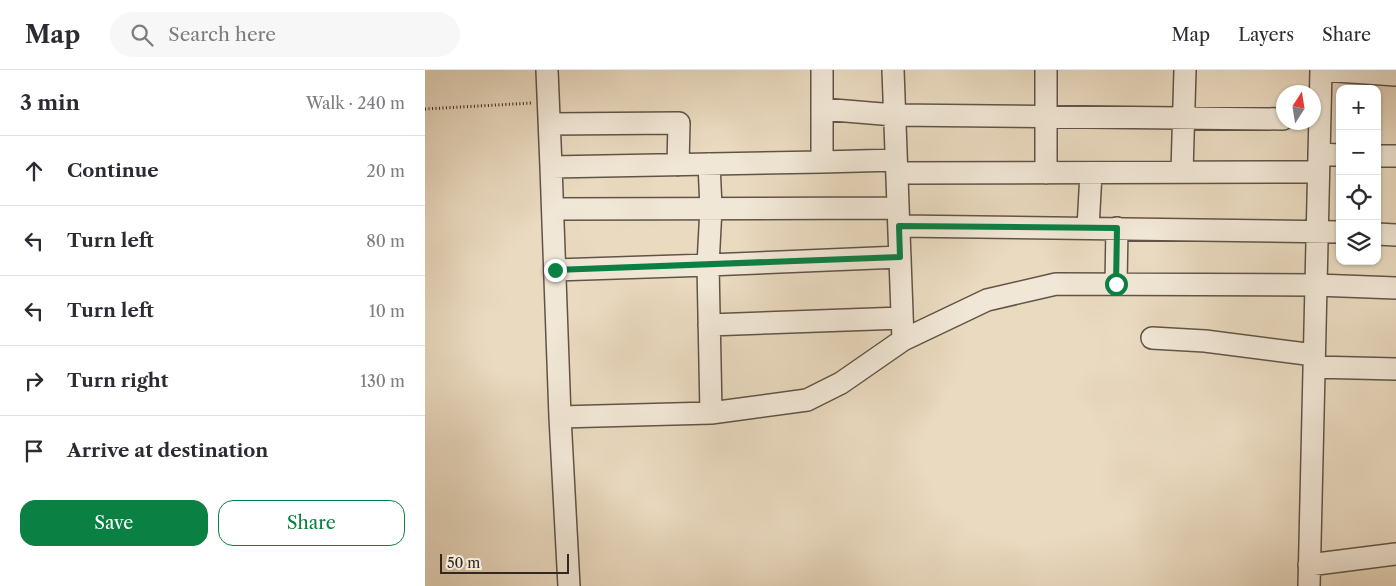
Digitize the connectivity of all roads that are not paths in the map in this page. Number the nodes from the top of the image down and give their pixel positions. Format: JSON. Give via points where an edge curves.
{"nodes":[{"id":1,"x":547,"y":70,"type":"edge"},
{"id":2,"x":822,"y":70,"type":"edge"},
{"id":3,"x":893,"y":70,"type":"edge"},
{"id":4,"x":1046,"y":70,"type":"edge"},
{"id":5,"x":1185,"y":70,"type":"edge"},
{"id":6,"x":1321,"y":70,"type":"edge"},
{"id":7,"x":1396,"y":75,"type":"edge"},
{"id":8,"x":1320,"y":85,"type":"edge"},
{"id":9,"x":822,"y":109,"type":"junction"},
{"id":10,"x":894,"y":115,"type":"junction"},
{"id":11,"x":1046,"y":117,"type":"junction"},
{"id":12,"x":1183,"y":118,"type":"junction"},
{"id":13,"x":1276,"y":119,"type":"edge"},
{"id":14,"x":550,"y":124,"type":"junction"},
{"id":15,"x":1319,"y":130,"type":"edge"},
{"id":16,"x":1381,"y":156,"type":"edge"},
{"id":17,"x":1396,"y":156,"type":"edge"},
{"id":18,"x":1326,"y":160,"type":"edge"},
{"id":19,"x":822,"y":162,"type":"junction"},
{"id":20,"x":709,"y":164,"type":"junction"},
{"id":21,"x":678,"y":165,"type":"junction"},
{"id":22,"x":551,"y":167,"type":"junction"},
{"id":23,"x":896,"y":167,"type":"junction"},
{"id":24,"x":1181,"y":172,"type":"junction"},
{"id":25,"x":1046,"y":173,"type":"junction"},
{"id":26,"x":1091,"y":173,"type":"junction"},
{"id":27,"x":711,"y":208,"type":"junction"},
{"id":28,"x":553,"y":209,"type":"junction"},
{"id":29,"x":898,"y":217,"type":"junction"},
{"id":30,"x":1088,"y":228,"type":"junction"},
{"id":31,"x":1117,"y":228,"type":"junction"},
{"id":32,"x":1317,"y":230,"type":"junction"},
{"id":33,"x":1336,"y":232,"type":"edge"},
{"id":34,"x":1381,"y":234,"type":"edge"},
{"id":35,"x":1396,"y":235,"type":"edge"},
{"id":36,"x":900,"y":257,"type":"junction"},
{"id":37,"x":708,"y":265,"type":"junction"},
{"id":38,"x":555,"y":270,"type":"junction"},
{"id":39,"x":1116,"y":284,"type":"junction"},
{"id":40,"x":1316,"y":285,"type":"junction"},
{"id":41,"x":1396,"y":288,"type":"edge"},
{"id":42,"x":903,"y":318,"type":"junction"},
{"id":43,"x":709,"y":325,"type":"junction"},
{"id":44,"x":1152,"y":338,"type":"dead end"},
{"id":45,"x":903,"y":340,"type":"junction"},
{"id":46,"x":1314,"y":361,"type":"junction"},
{"id":47,"x":1396,"y":369,"type":"edge"},
{"id":48,"x":711,"y":413,"type":"junction"},
{"id":49,"x":560,"y":417,"type":"junction"},
{"id":50,"x":1396,"y":554,"type":"edge"},
{"id":51,"x":1309,"y":564,"type":"junction"},
{"id":52,"x":569,"y":586,"type":"edge"},
{"id":53,"x":1309,"y":586,"type":"edge"}],
"edges":[{"from":1,"to":14,"type":"street"},
{"from":2,"to":9,"type":"street"},
{"from":3,"to":10,"type":"street"},
{"from":4,"to":11,"type":"street"},
{"from":5,"to":12,"type":"street"},
{"from":6,"to":7,"type":"street"},
{"from":6,"to":8,"type":"street"},
{"from":9,"to":10,"type":"street"},
{"from":9,"to":19,"type":"street"},
{"from":10,"to":11,"type":"street"},
{"from":10,"to":23,"type":"street"},
{"from":11,"to":12,"type":"street"},
{"from":11,"to":25,"type":"street"},
{"from":12,"to":13,"type":"street"},
{"from":12,"to":24,"type":"street"},
{"from":14,"to":21,"type":"street","via":[[679,122]]},
{"from":14,"to":22,"type":"street"},
{"from":15,"to":18,"type":"street"},
{"from":16,"to":17,"type":"street"},
{"from":18,"to":24,"type":"street"},
{"from":18,"to":32,"type":"street"},
{"from":19,"to":20,"type":"street"},
{"from":19,"to":23,"type":"street"},
{"from":20,"to":21,"type":"street"},
{"from":20,"to":27,"type":"street"},
{"from":21,"to":22,"type":"street"},
{"from":22,"to":28,"type":"street"},
{"from":23,"to":25,"type":"street"},
{"from":23,"to":29,"type":"street"},
{"from":24,"to":26,"type":"street"},
{"from":25,"to":26,"type":"street"},
{"from":26,"to":30,"type":"street"},
{"from":27,"to":28,"type":"street"},
{"from":27,"to":29,"type":"street"},
{"from":27,"to":37,"type":"street"},
{"from":28,"to":38,"type":"street"},
{"from":29,"to":30,"type":"street"},
{"from":29,"to":36,"type":"street"},
{"from":30,"to":31,"type":"street"},
{"from":31,"to":32,"type":"street"},
{"from":31,"to":39,"type":"street"},
{"from":32,"to":33,"type":"street"},
{"from":32,"to":40,"type":"street"},
{"from":34,"to":35,"type":"street"},
{"from":36,"to":37,"type":"street"},
{"from":36,"to":42,"type":"street"},
{"from":37,"to":38,"type":"street"},
{"from":37,"to":43,"type":"street"},
{"from":38,"to":49,"type":"street"},
{"from":39,"to":40,"type":"street"},
{"from":39,"to":45,"type":"street","via":[[1055,284],[987,300]]},
{"from":40,"to":41,"type":"street"},
{"from":40,"to":46,"type":"street"},
{"from":42,"to":43,"type":"street"},
{"from":42,"to":45,"type":"street"},
{"from":43,"to":48,"type":"street"},
{"from":44,"to":46,"type":"street","via":[[1205,341]]},
{"from":45,"to":48,"type":"street","via":[[841,383],[807,400]]},
{"from":46,"to":47,"type":"street"},
{"from":46,"to":51,"type":"street"},
{"from":48,"to":49,"type":"street"},
{"from":49,"to":52,"type":"street"},
{"from":50,"to":51,"type":"street"},
{"from":51,"to":53,"type":"street"}]}
